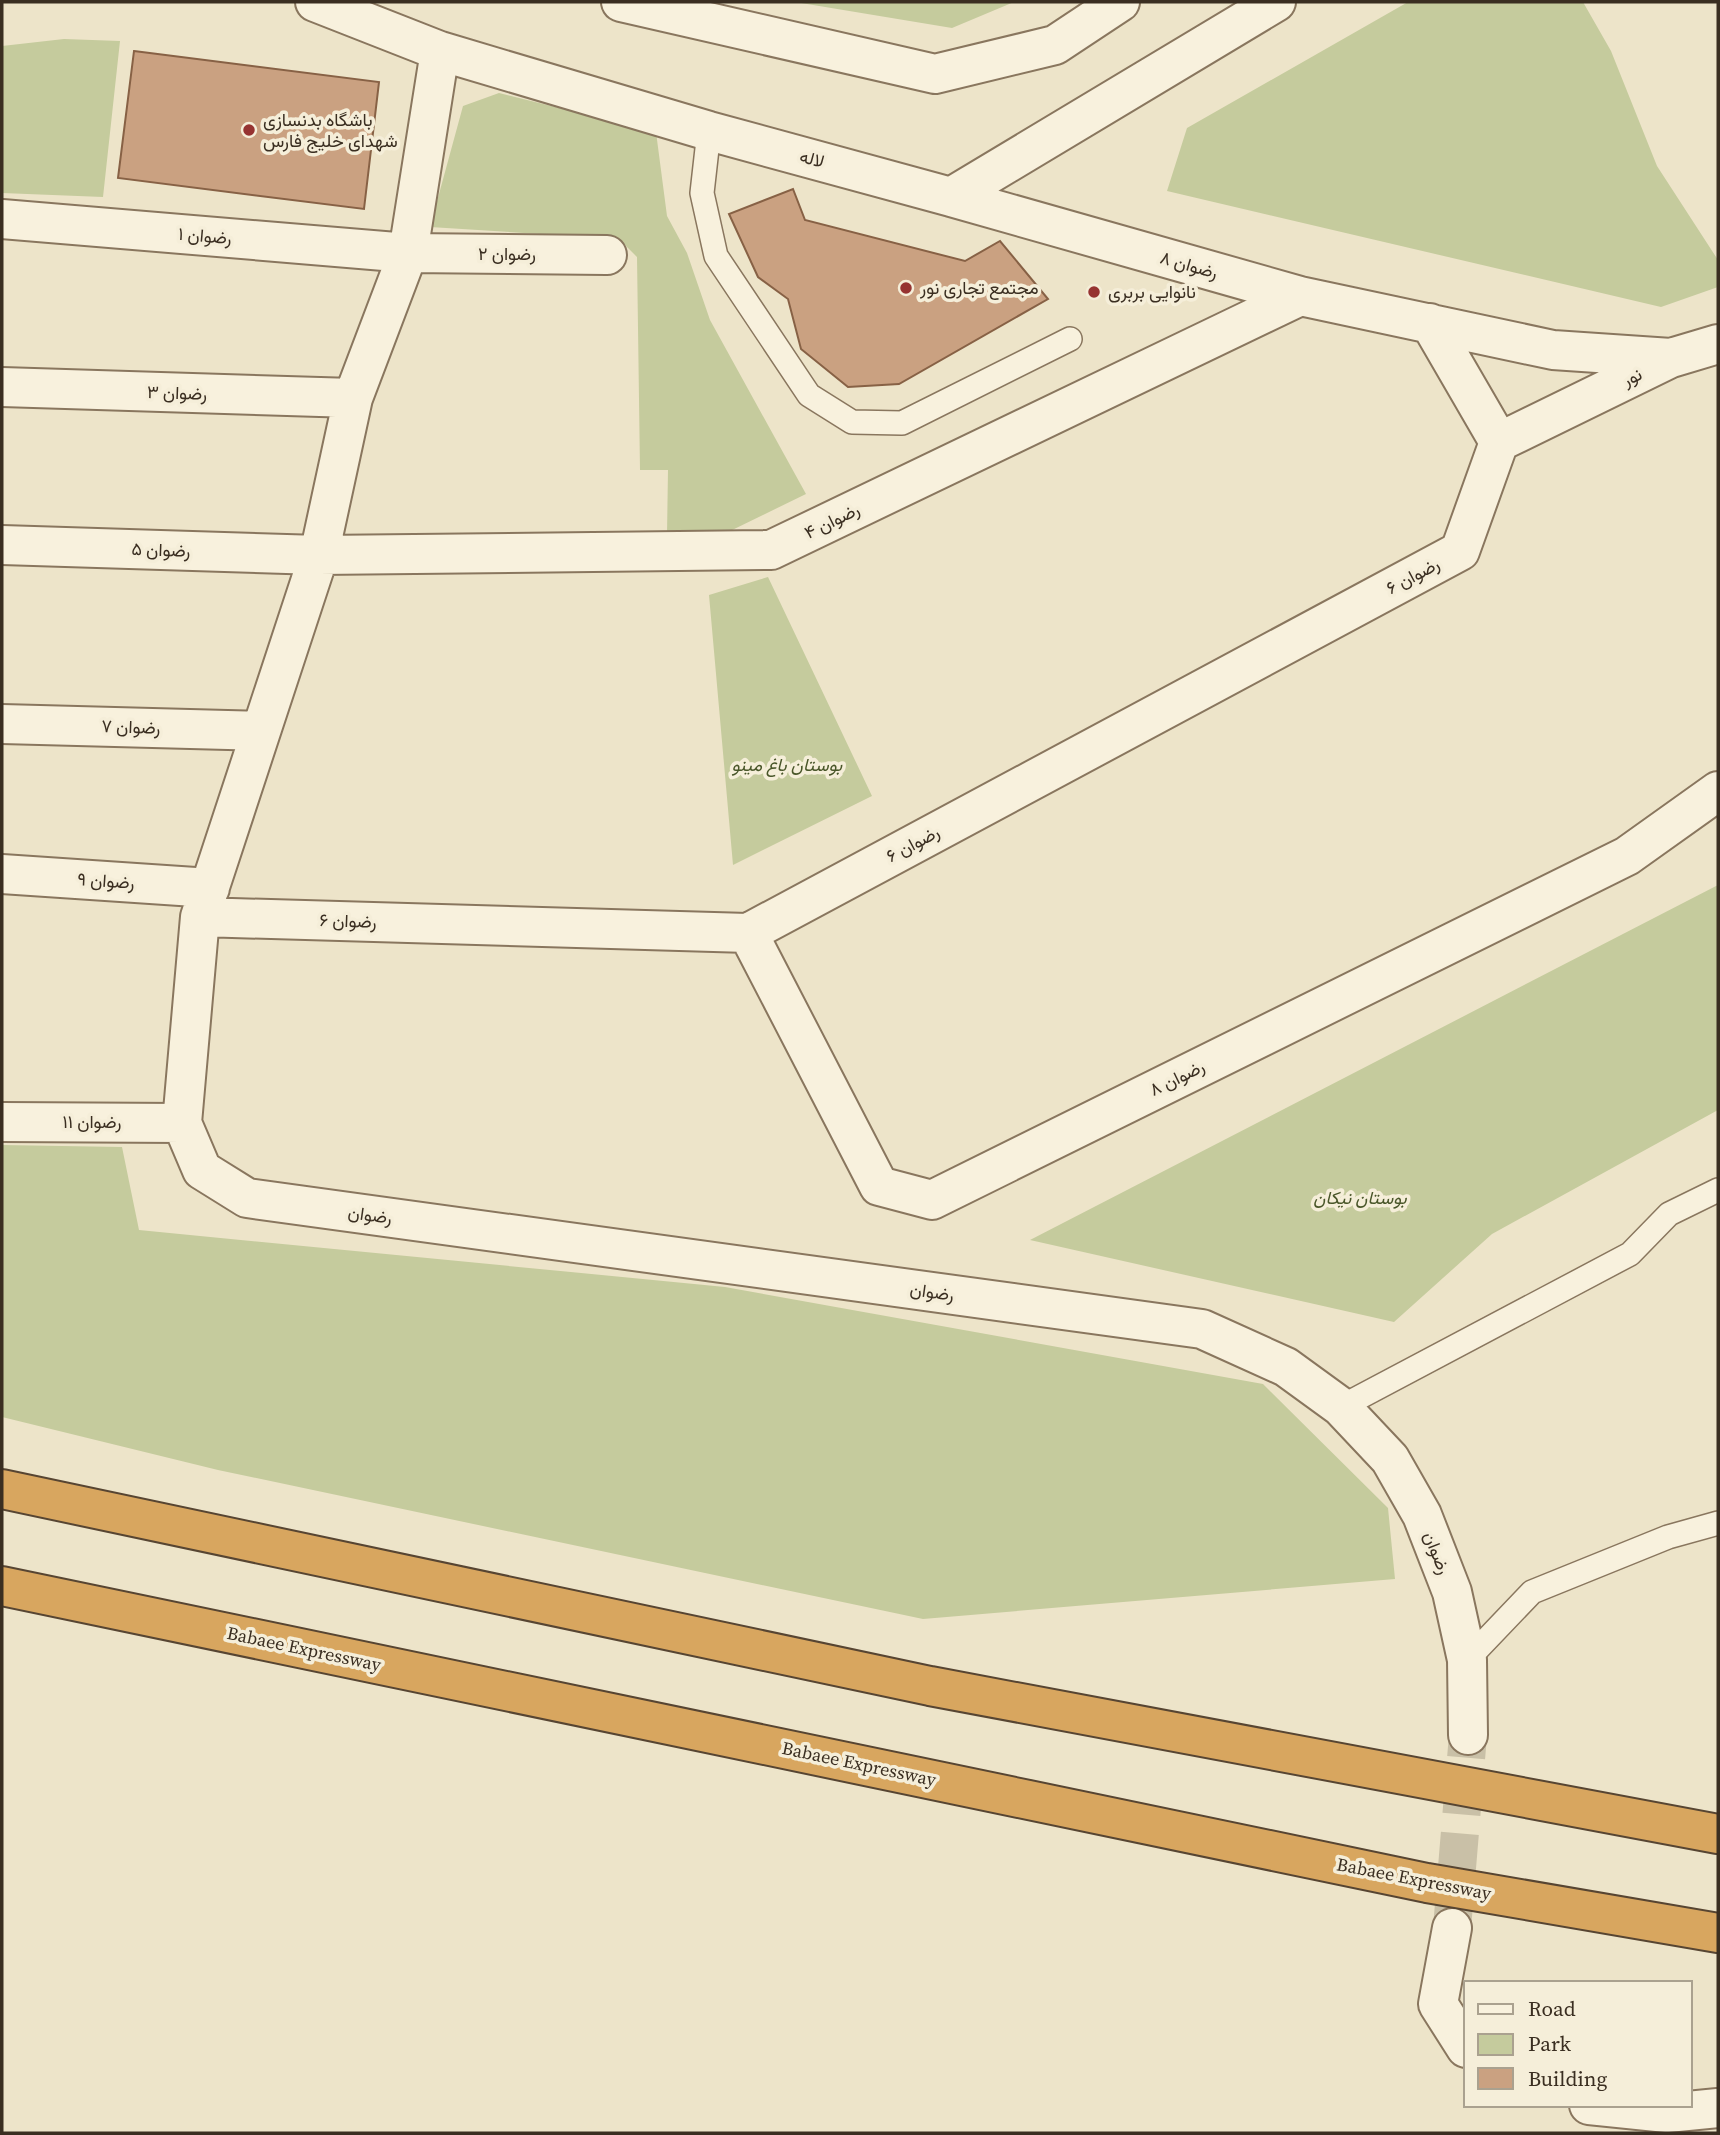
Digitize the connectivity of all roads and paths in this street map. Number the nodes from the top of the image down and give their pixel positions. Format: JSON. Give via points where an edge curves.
{"nodes":[{"id":1,"x":314,"y":2,"type":"edge"},
{"id":2,"x":621,"y":2,"type":"edge"},
{"id":3,"x":1120,"y":2,"type":"edge"},
{"id":4,"x":1276,"y":2,"type":"edge"},
{"id":5,"x":440,"y":51,"type":"junction"},
{"id":6,"x":709,"y":131,"type":"junction"},
{"id":7,"x":951,"y":197,"type":"junction"},
{"id":8,"x":2,"y":219,"type":"edge"},
{"id":9,"x":408,"y":253,"type":"junction"},
{"id":10,"x":607,"y":255,"type":"dead end"},
{"id":11,"x":1300,"y":296,"type":"junction"},
{"id":12,"x":1430,"y":323,"type":"junction"},
{"id":13,"x":1070,"y":339,"type":"dead end"},
{"id":14,"x":1718,"y":344,"type":"edge"},
{"id":15,"x":1671,"y":358,"type":"junction"},
{"id":16,"x":2,"y":387,"type":"edge"},
{"id":17,"x":353,"y":398,"type":"junction"},
{"id":18,"x":1499,"y":442,"type":"junction"},
{"id":19,"x":2,"y":545,"type":"edge"},
{"id":20,"x":319,"y":555,"type":"junction"},
{"id":21,"x":2,"y":724,"type":"edge"},
{"id":22,"x":261,"y":731,"type":"junction"},
{"id":23,"x":1718,"y":791,"type":"edge"},
{"id":24,"x":2,"y":874,"type":"edge"},
{"id":25,"x":205,"y":902,"type":"junction"},
{"id":26,"x":748,"y":933,"type":"junction"},
{"id":27,"x":2,"y":1122,"type":"edge"},
{"id":28,"x":182,"y":1123,"type":"junction"},
{"id":29,"x":1718,"y":1190,"type":"edge"},
{"id":30,"x":1342,"y":1407,"type":"junction"},
{"id":31,"x":2,"y":1489,"type":"edge"},
{"id":32,"x":1718,"y":1523,"type":"edge"},
{"id":33,"x":2,"y":1586,"type":"edge"},
{"id":34,"x":1467,"y":1660,"type":"junction"},
{"id":35,"x":1468,"y":1735,"type":"tunnel mouth"},
{"id":36,"x":1718,"y":1834,"type":"edge"},
{"id":37,"x":1452,"y":1928,"type":"tunnel mouth"},
{"id":38,"x":1718,"y":1933,"type":"edge"},
{"id":39,"x":1464,"y":2045,"type":"edge"},
{"id":40,"x":1608,"y":2107,"type":"edge"},
{"id":41,"x":1718,"y":2108,"type":"edge"}],
"edges":[{"from":1,"to":5,"type":"street","name":"لاله"},
{"from":2,"to":3,"type":"street","via":[[935,74],[1055,46]]},
{"from":4,"to":7,"type":"street"},
{"from":5,"to":6,"type":"street","name":"لاله"},
{"from":5,"to":9,"type":"street"},
{"from":6,"to":7,"type":"street","name":"لاله"},
{"from":6,"to":13,"type":"lane","via":[[702,193],[716,256],[809,395],[852,422],[902,423]]},
{"from":7,"to":11,"type":"street","name":"رضوان ۸"},
{"from":8,"to":9,"type":"street","name":"رضوان ۱"},
{"from":9,"to":10,"type":"street","name":"رضوان ۲"},
{"from":9,"to":17,"type":"street"},
{"from":11,"to":12,"type":"street","name":"رضوان ۸"},
{"from":11,"to":20,"type":"street","name":"رضوان ۴","via":[[771,550]]},
{"from":12,"to":15,"type":"street","name":"نور","via":[[1553,350]]},
{"from":12,"to":18,"type":"street"},
{"from":14,"to":15,"type":"street"},
{"from":15,"to":18,"type":"street","name":"نور"},
{"from":16,"to":17,"type":"street","name":"رضوان ۳"},
{"from":17,"to":20,"type":"street"},
{"from":18,"to":26,"type":"street","name":"رضوان ۶","via":[[1460,551]]},
{"from":19,"to":20,"type":"street","name":"رضوان ۵"},
{"from":20,"to":22,"type":"street"},
{"from":21,"to":22,"type":"street","name":"رضوان ۷"},
{"from":22,"to":25,"type":"street"},
{"from":23,"to":26,"type":"street","name":"رضوان ۸","via":[[1627,856],[932,1200],[879,1186]]},
{"from":24,"to":25,"type":"street","name":"رضوان ۹"},
{"from":25,"to":26,"type":"street","name":"رضوان ۶"},
{"from":25,"to":28,"type":"street"},
{"from":27,"to":28,"type":"street","name":"رضوان ۱۱"},
{"from":28,"to":30,"type":"street","name":"رضوان","via":[[202,1170],[247,1198],[1202,1329],[1286,1367]]},
{"from":29,"to":30,"type":"lane","via":[[1669,1214],[1630,1254]]},
{"from":30,"to":34,"type":"street","name":"رضوان","via":[[1390,1459],[1422,1514],[1452,1592]]},
{"from":31,"to":36,"type":"highway","via":[[930,1686]]},
{"from":32,"to":34,"type":"lane","via":[[1668,1537],[1532,1592]]},
{"from":33,"to":38,"type":"highway","name":"Babaee Expressway","via":[[1427,1882]]},
{"from":34,"to":35,"type":"street","name":"رضوان"},
{"from":37,"to":39,"type":"street","via":[[1438,2004]]},
{"from":40,"to":41,"type":"street","via":[[1667,2113]]}]}
